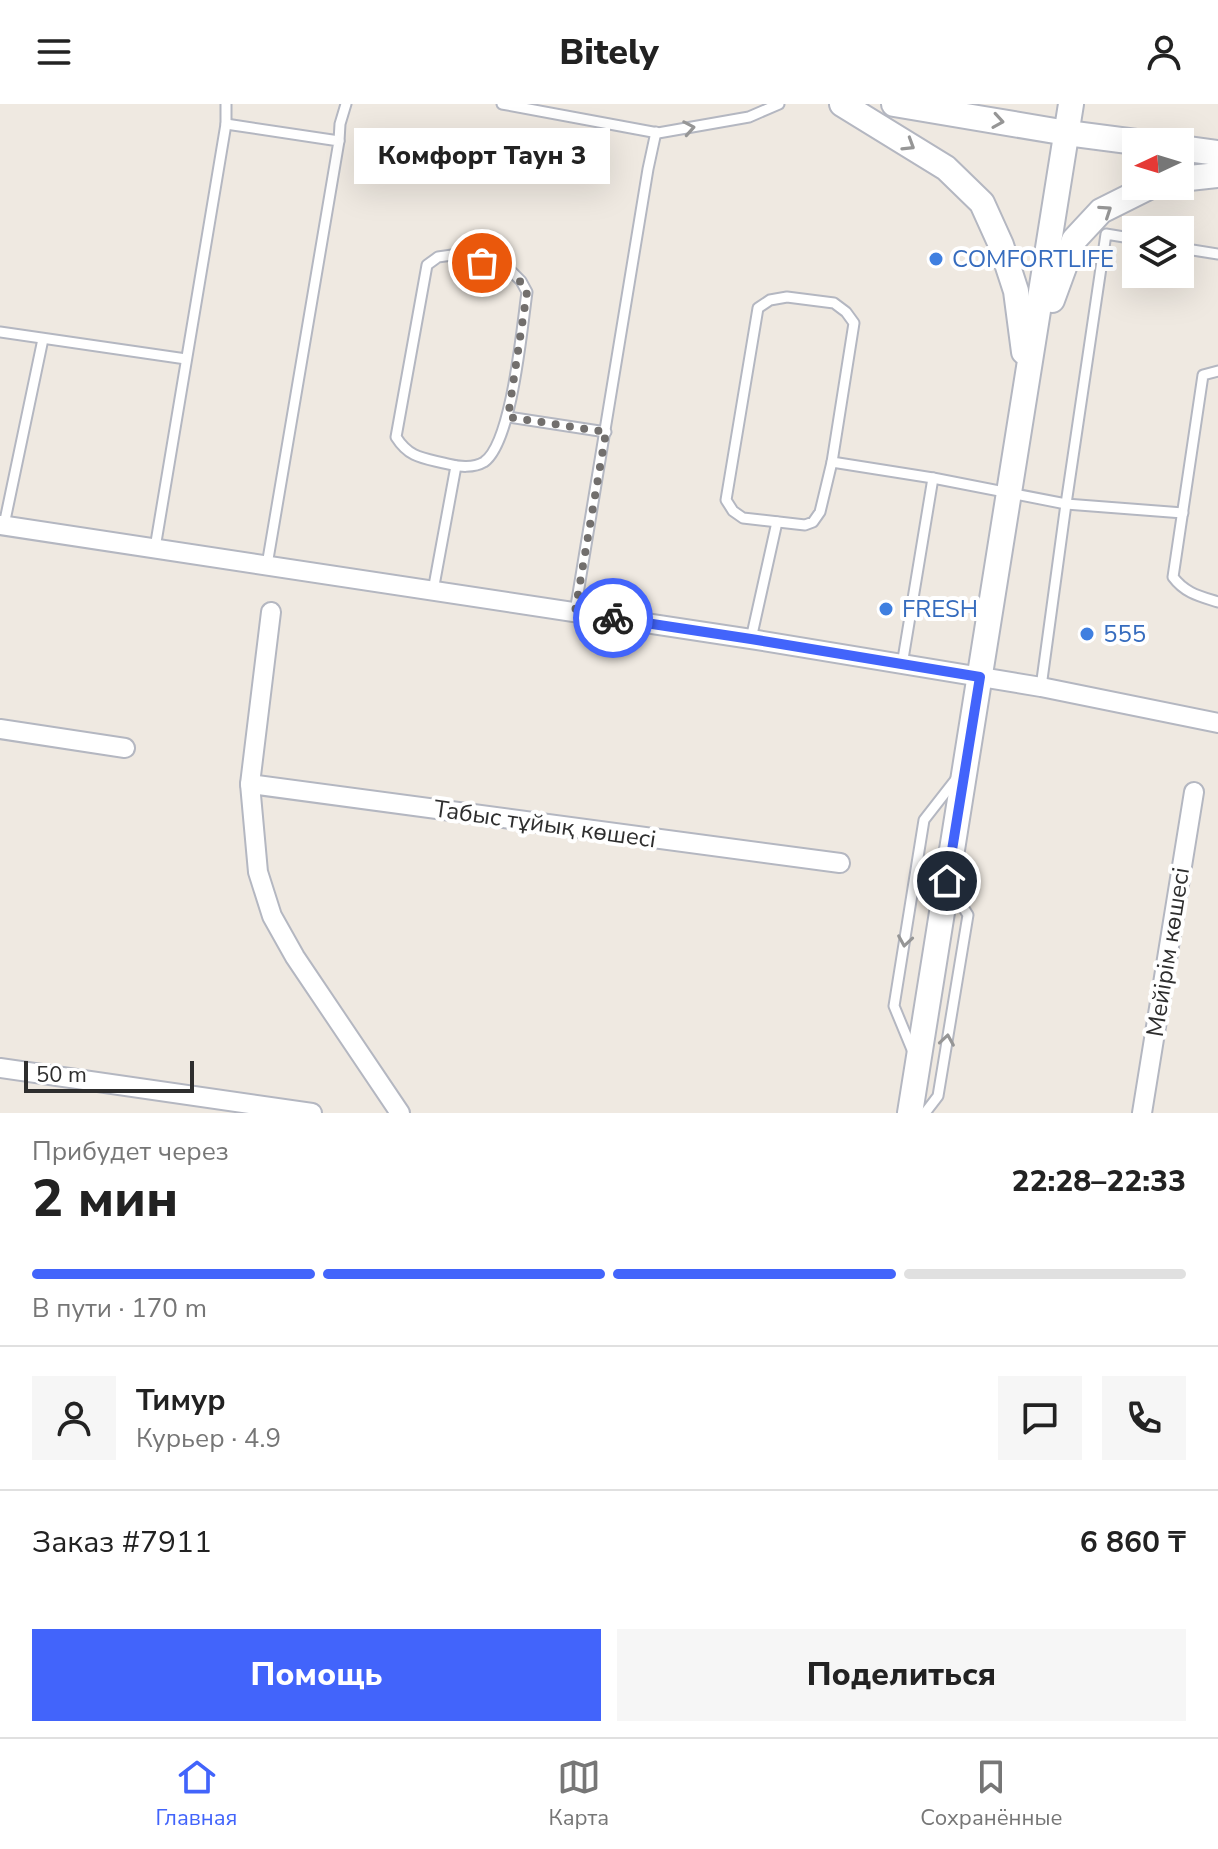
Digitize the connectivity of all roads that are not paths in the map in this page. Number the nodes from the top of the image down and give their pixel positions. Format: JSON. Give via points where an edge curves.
{"nodes":[{"id":1,"x":226,"y":104,"type":"edge"},
{"id":2,"x":346,"y":104,"type":"edge"},
{"id":3,"x":502,"y":104,"type":"edge"},
{"id":4,"x":779,"y":104,"type":"edge"},
{"id":5,"x":842,"y":104,"type":"edge"},
{"id":6,"x":894,"y":104,"type":"edge"},
{"id":7,"x":1071,"y":104,"type":"edge"},
{"id":8,"x":226,"y":124,"type":"junction"},
{"id":9,"x":656,"y":132,"type":"junction"},
{"id":10,"x":1067,"y":133,"type":"junction"},
{"id":11,"x":1122,"y":140,"type":"edge"},
{"id":12,"x":339,"y":141,"type":"junction"},
{"id":13,"x":1194,"y":150,"type":"edge"},
{"id":14,"x":1218,"y":153,"type":"edge"},
{"id":15,"x":1194,"y":157,"type":"edge"},
{"id":16,"x":1218,"y":174,"type":"edge"},
{"id":17,"x":1194,"y":177,"type":"edge"},
{"id":18,"x":1123,"y":200,"type":"edge"},
{"id":19,"x":1122,"y":237,"type":"edge"},
{"id":20,"x":1194,"y":250,"type":"edge"},
{"id":21,"x":1218,"y":254,"type":"edge"},
{"id":22,"x":0,"y":332,"type":"edge"},
{"id":23,"x":43,"y":339,"type":"junction"},
{"id":24,"x":186,"y":359,"type":"junction"},
{"id":25,"x":1218,"y":371,"type":"edge"},
{"id":26,"x":1027,"y":378,"type":"junction"},
{"id":27,"x":508,"y":417,"type":"junction"},
{"id":28,"x":606,"y":432,"type":"junction"},
{"id":29,"x":832,"y":462,"type":"junction"},
{"id":30,"x":456,"y":466,"type":"junction"},
{"id":31,"x":933,"y":478,"type":"junction"},
{"id":32,"x":1009,"y":493,"type":"junction"},
{"id":33,"x":1066,"y":504,"type":"junction"},
{"id":34,"x":1183,"y":513,"type":"junction"},
{"id":35,"x":777,"y":522,"type":"junction"},
{"id":36,"x":2,"y":525,"type":"edge"},
{"id":37,"x":155,"y":548,"type":"junction"},
{"id":38,"x":267,"y":565,"type":"junction"},
{"id":39,"x":433,"y":591,"type":"junction"},
{"id":40,"x":1218,"y":602,"type":"edge"},
{"id":41,"x":271,"y":612,"type":"dead end"},
{"id":42,"x":575,"y":612,"type":"junction"},
{"id":43,"x":751,"y":639,"type":"junction"},
{"id":44,"x":902,"y":665,"type":"junction"},
{"id":45,"x":980,"y":677,"type":"junction"},
{"id":46,"x":1041,"y":687,"type":"junction"},
{"id":47,"x":1218,"y":723,"type":"edge"},
{"id":48,"x":0,"y":729,"type":"edge"},
{"id":49,"x":125,"y":748,"type":"dead end"},
{"id":50,"x":965,"y":767,"type":"junction"},
{"id":51,"x":250,"y":784,"type":"junction"},
{"id":52,"x":1194,"y":792,"type":"dead end"},
{"id":53,"x":840,"y":863,"type":"dead end"},
{"id":54,"x":947,"y":881,"type":"junction"},
{"id":55,"x":918,"y":1064,"type":"junction"},
{"id":56,"x":0,"y":1068,"type":"edge"},
{"id":57,"x":312,"y":1113,"type":"edge"},
{"id":58,"x":400,"y":1113,"type":"edge"},
{"id":59,"x":910,"y":1113,"type":"edge"},
{"id":60,"x":925,"y":1113,"type":"edge"},
{"id":61,"x":1142,"y":1113,"type":"edge"}],
"edges":[{"from":1,"to":8,"type":"lane"},
{"from":2,"to":12,"type":"lane"},
{"from":3,"to":9,"type":"lane"},
{"from":9,"to":4,"type":"lane","one_way":true,"via":[[749,117]]},
{"from":5,"to":26,"type":"street","one_way":true,"via":[[946,168],[982,203],[1016,291]]},
{"from":6,"to":10,"type":"street","one_way":true},
{"from":7,"to":10,"type":"street"},
{"from":8,"to":12,"type":"lane"},
{"from":8,"to":24,"type":"lane"},
{"from":9,"to":28,"type":"lane"},
{"from":10,"to":11,"type":"street"},
{"from":10,"to":26,"type":"street"},
{"from":12,"to":38,"type":"lane"},
{"from":13,"to":14,"type":"street"},
{"from":15,"to":16,"type":"lane"},
{"from":16,"to":17,"type":"street"},
{"from":26,"to":18,"type":"street","one_way":true,"via":[[1074,240],[1101,211]]},
{"from":19,"to":33,"type":"lane","via":[[1106,234]]},
{"from":20,"to":21,"type":"lane"},
{"from":22,"to":23,"type":"lane"},
{"from":23,"to":24,"type":"lane"},
{"from":23,"to":36,"type":"lane"},
{"from":24,"to":37,"type":"lane"},
{"from":25,"to":34,"type":"lane","via":[[1203,375]]},
{"from":26,"to":32,"type":"street"},
{"from":27,"to":28,"type":"lane"},
{"from":27,"to":30,"type":"lane","via":[[486,461]]},
{"from":27,"to":30,"type":"lane","via":[[527,292],[512,272],[452,255],[438,257],[427,265],[396,437],[405,451]]},
{"from":28,"to":42,"type":"lane"},
{"from":29,"to":31,"type":"lane"},
{"from":29,"to":35,"type":"lane","via":[[813,522]]},
{"from":29,"to":35,"type":"lane","via":[[854,323],[834,303],[770,300],[758,308],[726,500],[743,518]]},
{"from":30,"to":39,"type":"lane"},
{"from":31,"to":32,"type":"lane"},
{"from":31,"to":44,"type":"lane"},
{"from":32,"to":33,"type":"lane"},
{"from":32,"to":45,"type":"street"},
{"from":33,"to":34,"type":"lane"},
{"from":33,"to":46,"type":"lane"},
{"from":34,"to":40,"type":"lane","via":[[1173,577],[1181,588]]},
{"from":35,"to":43,"type":"lane"},
{"from":36,"to":37,"type":"street"},
{"from":37,"to":38,"type":"street"},
{"from":38,"to":39,"type":"street"},
{"from":39,"to":42,"type":"street"},
{"from":41,"to":51,"type":"street"},
{"from":42,"to":43,"type":"street"},
{"from":43,"to":44,"type":"street"},
{"from":44,"to":45,"type":"street"},
{"from":45,"to":46,"type":"street"},
{"from":45,"to":50,"type":"street"},
{"from":46,"to":47,"type":"street"},
{"from":48,"to":49,"type":"street"},
{"from":50,"to":54,"type":"street"},
{"from":50,"to":55,"type":"lane","one_way":true,"via":[[924,820],[894,1006]]},
{"from":51,"to":53,"type":"street","name":"Табыс тұйық көшесі"},
{"from":51,"to":58,"type":"street","via":[[258,872],[272,916]]},
{"from":52,"to":61,"type":"street","name":"Мейірім көшесі"},
{"from":54,"to":55,"type":"street"},
{"from":60,"to":54,"type":"lane","one_way":true,"via":[[938,1096],[968,915]]},
{"from":55,"to":59,"type":"street"},
{"from":56,"to":57,"type":"street"}]}
